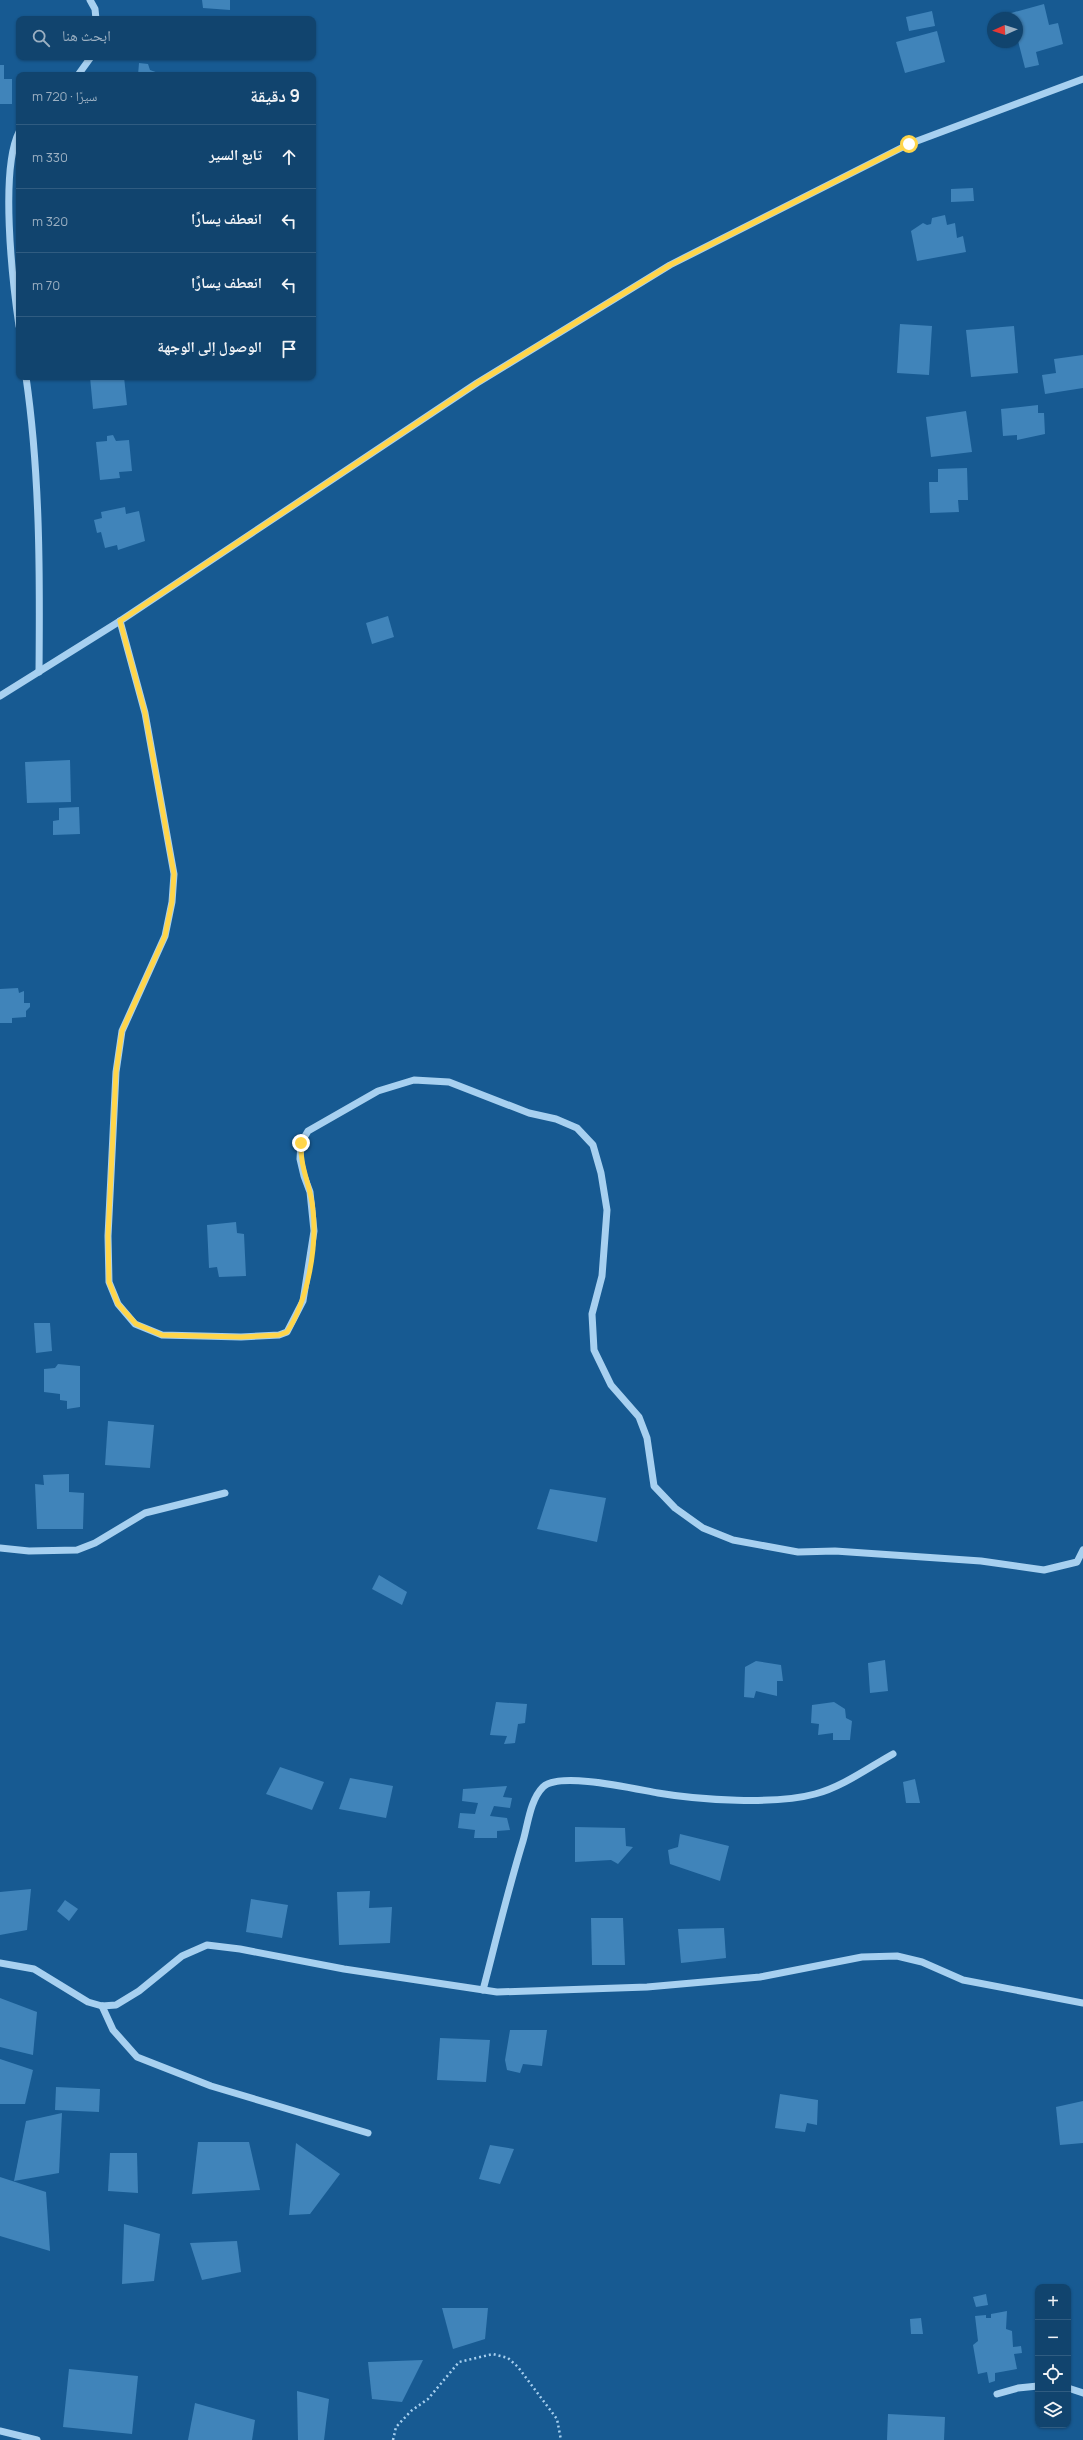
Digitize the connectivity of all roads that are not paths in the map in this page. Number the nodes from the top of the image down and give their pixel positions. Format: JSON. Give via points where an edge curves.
{"nodes":[{"id":1,"x":90,"y":0,"type":"edge"},
{"id":2,"x":96,"y":16,"type":"edge"},
{"id":3,"x":89,"y":60,"type":"edge"},
{"id":4,"x":80,"y":72,"type":"edge"},
{"id":5,"x":1083,"y":79,"type":"edge"},
{"id":6,"x":16,"y":137,"type":"edge"},
{"id":7,"x":16,"y":303,"type":"edge"},
{"id":8,"x":26,"y":380,"type":"edge"},
{"id":9,"x":120,"y":621,"type":"junction"},
{"id":10,"x":39,"y":672,"type":"junction"},
{"id":11,"x":0,"y":696,"type":"edge"},
{"id":12,"x":225,"y":1493,"type":"dead end"},
{"id":13,"x":0,"y":1548,"type":"edge"},
{"id":14,"x":1083,"y":1550,"type":"edge"},
{"id":15,"x":893,"y":1754,"type":"dead end"},
{"id":16,"x":0,"y":1963,"type":"edge"},
{"id":17,"x":483,"y":1990,"type":"junction"},
{"id":18,"x":1083,"y":2003,"type":"edge"},
{"id":19,"x":102,"y":2006,"type":"junction"},
{"id":20,"x":368,"y":2134,"type":"dead end"},
{"id":21,"x":1035,"y":2386,"type":"edge"},
{"id":22,"x":1071,"y":2389,"type":"edge"},
{"id":23,"x":1083,"y":2393,"type":"edge"},
{"id":24,"x":998,"y":2394,"type":"dead end"},
{"id":25,"x":0,"y":2431,"type":"edge"},
{"id":26,"x":37,"y":2440,"type":"edge"}],
"edges":[{"from":1,"to":2,"type":"street"},
{"from":3,"to":4,"type":"street"},
{"from":5,"to":9,"type":"street","via":[[909,144],[670,265],[477,383]]},
{"from":6,"to":7,"type":"street","via":[[9,148],[3,180],[3,202]]},
{"from":8,"to":10,"type":"street","via":[[36,489],[40,583]]},
{"from":9,"to":10,"type":"street"},
{"from":9,"to":14,"type":"street","via":[[145,713],[174,874],[172,902],[165,936],[122,1031],[116,1072],[108,1236],[109,1282],[118,1304],[136,1324],[162,1335],[248,1337],[287,1332],[303,1301],[314,1231],[311,1198],[300,1159],[301,1143],[308,1131],[378,1091],[414,1080],[449,1082],[529,1113],[556,1119],[577,1128],[593,1145],[601,1172],[607,1210],[602,1276],[592,1314],[594,1350],[611,1385],[639,1417],[647,1438],[654,1486],[680,1512],[703,1528],[733,1540],[798,1552],[836,1551],[981,1560],[1044,1570],[1077,1562]]},
{"from":10,"to":11,"type":"street"},
{"from":12,"to":13,"type":"street","via":[[145,1513],[95,1543],[78,1550],[29,1551]]},
{"from":15,"to":17,"type":"street","via":[[816,1794],[784,1800],[673,1795],[582,1781],[555,1780],[543,1787],[532,1808]]},
{"from":16,"to":19,"type":"street","via":[[34,1969],[88,2002]]},
{"from":17,"to":18,"type":"street","via":[[558,1992],[647,1987],[760,1977],[862,1957],[897,1956],[922,1962],[963,1980]]},
{"from":17,"to":19,"type":"street","via":[[344,1970],[207,1945],[182,1956],[139,1992],[116,2005]]},
{"from":19,"to":20,"type":"street","via":[[113,2030],[137,2057],[211,2086]]},
{"from":21,"to":24,"type":"street"},
{"from":22,"to":23,"type":"street"},
{"from":25,"to":26,"type":"street"}]}
